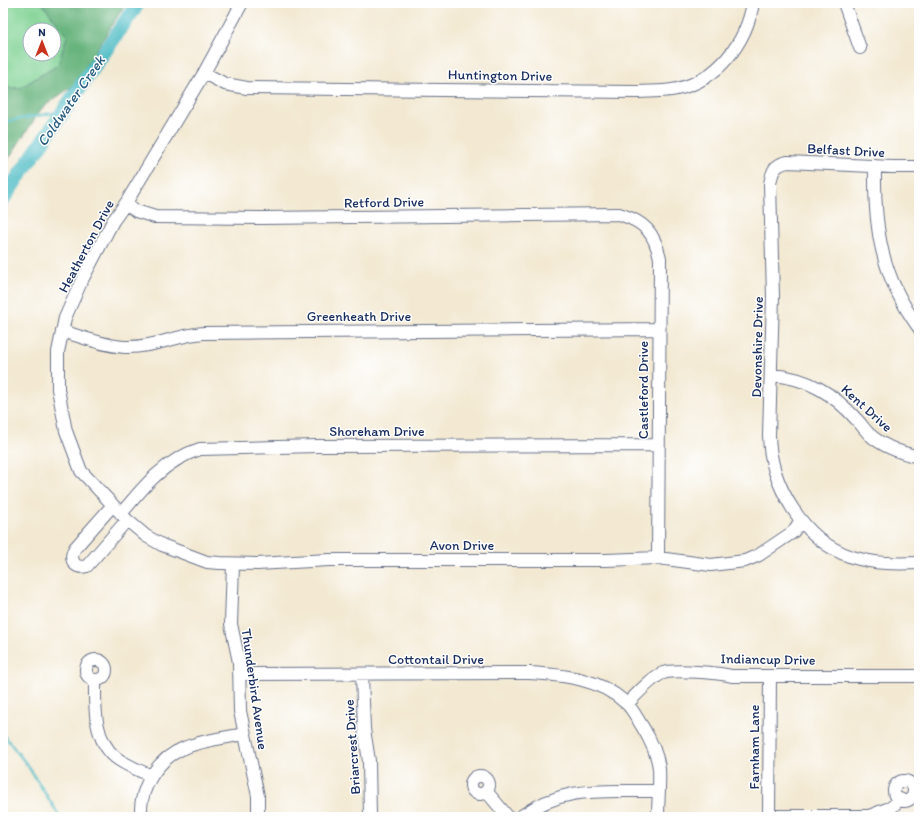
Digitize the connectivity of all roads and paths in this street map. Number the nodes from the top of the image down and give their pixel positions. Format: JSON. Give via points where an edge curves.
{"nodes":[{"id":1,"x":242,"y":3,"type":"edge"},
{"id":2,"x":752,"y":3,"type":"edge"},
{"id":3,"x":844,"y":3,"type":"edge"},
{"id":4,"x":860,"y":48,"type":"dead end"},
{"id":5,"x":204,"y":73,"type":"junction"},
{"id":6,"x":875,"y":166,"type":"junction"},
{"id":7,"x":919,"y":167,"type":"edge"},
{"id":8,"x":774,"y":168,"type":"joint"},
{"id":9,"x":126,"y":203,"type":"junction"},
{"id":10,"x":644,"y":226,"type":"joint"},
{"id":11,"x":919,"y":328,"type":"edge"},
{"id":12,"x":659,"y":329,"type":"junction"},
{"id":13,"x":62,"y":331,"type":"junction"},
{"id":14,"x":772,"y":375,"type":"junction"},
{"id":15,"x":658,"y":445,"type":"junction"},
{"id":16,"x":919,"y":457,"type":"edge"},
{"id":17,"x":120,"y":513,"type":"junction"},
{"id":18,"x":801,"y":520,"type":"junction"},
{"id":19,"x":658,"y":558,"type":"junction"},
{"id":20,"x":919,"y":563,"type":"edge"},
{"id":21,"x":232,"y":564,"type":"junction"},
{"id":22,"x":239,"y":674,"type":"junction"},
{"id":23,"x":362,"y":675,"type":"junction"},
{"id":24,"x":770,"y":676,"type":"junction"},
{"id":25,"x":919,"y":676,"type":"edge"},
{"id":26,"x":95,"y":680,"type":"dead end"},
{"id":27,"x":627,"y":704,"type":"junction"},
{"id":28,"x":244,"y":734,"type":"junction"},
{"id":29,"x":151,"y":776,"type":"junction"},
{"id":30,"x":658,"y":791,"type":"junction"},
{"id":31,"x":486,"y":792,"type":"dead end"},
{"id":32,"x":900,"y":799,"type":"dead end"},
{"id":33,"x":769,"y":816,"type":"edge"},
{"id":34,"x":141,"y":817,"type":"edge"},
{"id":35,"x":258,"y":817,"type":"edge"},
{"id":36,"x":370,"y":817,"type":"edge"},
{"id":37,"x":508,"y":817,"type":"edge"},
{"id":38,"x":520,"y":817,"type":"edge"},
{"id":39,"x":658,"y":817,"type":"edge"}],
"edges":[{"from":1,"to":5,"type":"street","name":"Heatherton Drive"},
{"from":2,"to":5,"type":"street","name":"Huntington Drive","via":[[745,31],[731,55],[703,78],[676,90],[629,92],[247,88],[225,84]]},
{"from":3,"to":4,"type":"street"},
{"from":5,"to":9,"type":"street","name":"Heatherton Drive"},
{"from":6,"to":7,"type":"street","name":"Belfast Drive"},
{"from":6,"to":8,"type":"street","name":"Belfast Drive","via":[[788,162],[780,163]]},
{"from":6,"to":11,"type":"street","via":[[876,222],[885,266],[901,301]]},
{"from":8,"to":14,"type":"street","name":"Devonshire Drive","via":[[770,184]]},
{"from":9,"to":10,"type":"street","name":"Retford Drive","via":[[136,211],[155,217],[619,214],[632,218]]},
{"from":9,"to":13,"type":"street","name":"Heatherton Drive","via":[[113,221],[81,282]]},
{"from":10,"to":12,"type":"street","name":"Castleford Drive","via":[[657,245],[660,258]]},
{"from":12,"to":13,"type":"street","name":"Greenheath Drive","via":[[204,333],[125,347]]},
{"from":12,"to":15,"type":"street","name":"Castleford Drive"},
{"from":13,"to":17,"type":"street","name":"Heatherton Drive","via":[[58,352],[58,389],[66,431],[81,471]]},
{"from":14,"to":16,"type":"street","name":"Kent Drive","via":[[792,377],[823,390],[838,400],[869,434],[881,443],[895,451]]},
{"from":14,"to":18,"type":"street","name":"Devonshire Drive","via":[[769,453],[774,474]]},
{"from":15,"to":17,"type":"street","name":"Shoreham Drive","via":[[200,449],[165,466]]},
{"from":15,"to":19,"type":"street","name":"Castleford Drive"},
{"from":17,"to":21,"type":"street","name":"Avon Drive","via":[[146,536],[179,552],[207,562]]},
{"from":18,"to":19,"type":"street","name":"Avon Drive","via":[[793,532],[782,541],[745,561],[711,565]]},
{"from":18,"to":20,"type":"street","name":"Devonshire Drive","via":[[827,543],[851,556],[881,564]]},
{"from":19,"to":21,"type":"street","name":"Avon Drive","via":[[329,560]]},
{"from":21,"to":22,"type":"street","name":"Thunderbird Avenue","via":[[231,624]]},
{"from":22,"to":23,"type":"street","name":"Cottontail Drive"},
{"from":22,"to":28,"type":"street","name":"Thunderbird Avenue","via":[[240,711]]},
{"from":23,"to":27,"type":"street","name":"Cottontail Drive","via":[[557,674],[596,684]]},
{"from":23,"to":36,"type":"street","name":"Briarcrest Drive","via":[[364,729],[369,761]]},
{"from":24,"to":25,"type":"street","name":"Indiancup Drive"},
{"from":24,"to":27,"type":"street","name":"Indiancup Drive","via":[[668,672],[658,676]]},
{"from":24,"to":33,"type":"street","name":"Farnham Lane"},
{"from":26,"to":29,"type":"street","via":[[97,727],[108,749],[115,756]]},
{"from":27,"to":30,"type":"street","via":[[655,749],[659,768]]},
{"from":28,"to":29,"type":"street","via":[[183,748],[166,760]]},
{"from":28,"to":35,"type":"street","name":"Thunderbird Avenue","via":[[258,796]]},
{"from":29,"to":34,"type":"street","via":[[143,800]]},
{"from":30,"to":38,"type":"street","via":[[566,794],[547,801]]},
{"from":30,"to":39,"type":"street"},
{"from":31,"to":37,"type":"street"},
{"from":32,"to":33,"type":"street","via":[[892,807],[869,816]]}]}
